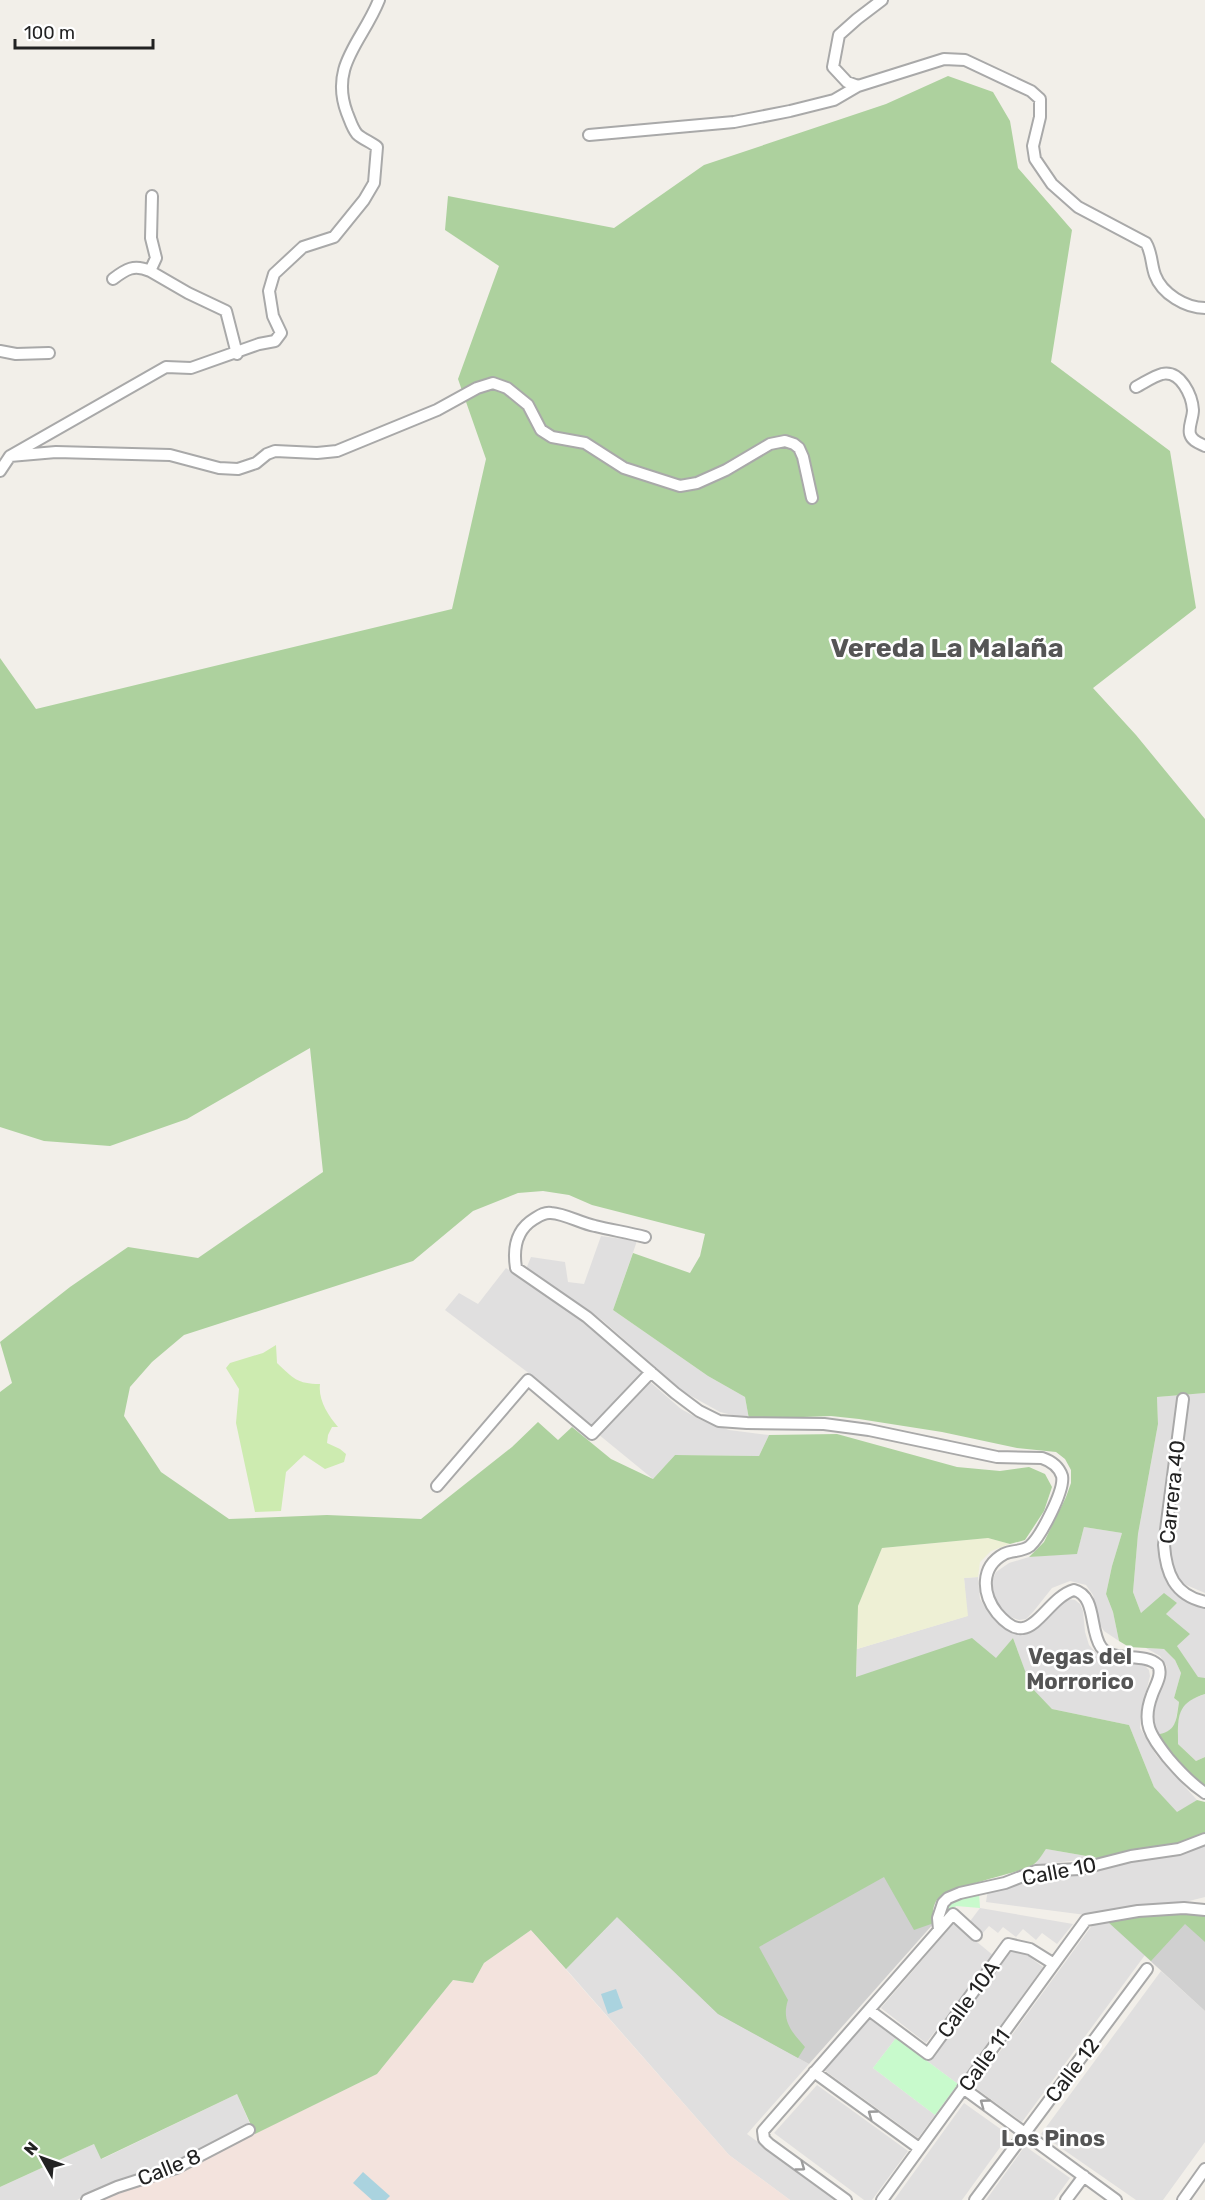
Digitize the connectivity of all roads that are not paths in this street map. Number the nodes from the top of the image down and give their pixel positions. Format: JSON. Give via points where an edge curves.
{"nodes":[{"id":1,"x":380,"y":0,"type":"edge"},
{"id":2,"x":882,"y":0,"type":"edge"},
{"id":3,"x":858,"y":86,"type":"junction"},
{"id":4,"x":589,"y":135,"type":"dead end"},
{"id":5,"x":152,"y":196,"type":"dead end"},
{"id":6,"x":150,"y":271,"type":"junction"},
{"id":7,"x":113,"y":279,"type":"dead end"},
{"id":8,"x":1205,"y":308,"type":"edge"},
{"id":9,"x":0,"y":351,"type":"edge"},
{"id":10,"x":49,"y":353,"type":"dead end"},
{"id":11,"x":237,"y":354,"type":"junction"},
{"id":12,"x":1137,"y":387,"type":"dead end"},
{"id":13,"x":1205,"y":446,"type":"edge"},
{"id":14,"x":10,"y":456,"type":"junction"},
{"id":15,"x":0,"y":471,"type":"edge"},
{"id":16,"x":812,"y":498,"type":"dead end"},
{"id":17,"x":645,"y":1237,"type":"dead end"},
{"id":18,"x":651,"y":1372,"type":"junction"},
{"id":19,"x":1183,"y":1399,"type":"dead end"},
{"id":20,"x":436,"y":1486,"type":"dead end"},
{"id":21,"x":1205,"y":1602,"type":"edge"},
{"id":22,"x":1205,"y":1793,"type":"edge"},
{"id":23,"x":1205,"y":1839,"type":"edge"},
{"id":24,"x":1205,"y":1902,"type":"edge"},
{"id":25,"x":1184,"y":1908,"type":"junction"},
{"id":26,"x":1205,"y":1910,"type":"edge"},
{"id":27,"x":939,"y":1930,"type":"junction"},
{"id":28,"x":976,"y":1935,"type":"dead end"},
{"id":29,"x":1054,"y":1964,"type":"junction"},
{"id":30,"x":1147,"y":1969,"type":"dead end"},
{"id":31,"x":869,"y":2010,"type":"junction"},
{"id":32,"x":814,"y":2072,"type":"junction"},
{"id":33,"x":963,"y":2088,"type":"junction"},
{"id":34,"x":249,"y":2130,"type":"dead end"},
{"id":35,"x":1025,"y":2133,"type":"junction"},
{"id":36,"x":919,"y":2148,"type":"junction"},
{"id":37,"x":1205,"y":2169,"type":"edge"},
{"id":38,"x":1084,"y":2176,"type":"junction"},
{"id":39,"x":87,"y":2200,"type":"edge"},
{"id":40,"x":846,"y":2200,"type":"edge"},
{"id":41,"x":882,"y":2200,"type":"edge"},
{"id":42,"x":975,"y":2200,"type":"edge"},
{"id":43,"x":1066,"y":2200,"type":"edge"},
{"id":44,"x":1116,"y":2200,"type":"edge"},
{"id":45,"x":1183,"y":2200,"type":"edge"}],
"edges":[{"from":1,"to":11,"type":"street","via":[[359,35],[340,85],[353,128],[377,147],[374,183],[334,237],[303,247],[274,274],[269,291],[273,316],[281,333],[276,341]]},
{"from":2,"to":3,"type":"street","via":[[839,35],[833,67],[847,82]]},
{"from":3,"to":4,"type":"street","via":[[834,100],[734,122]]},
{"from":3,"to":8,"type":"street","via":[[944,59],[965,60],[1031,91],[1040,99],[1033,146],[1035,159],[1052,184],[1078,207],[1146,243],[1161,286],[1172,297]]},
{"from":5,"to":6,"type":"street","via":[[156,258]]},
{"from":6,"to":7,"type":"street","via":[[138,266]]},
{"from":6,"to":11,"type":"street","via":[[226,311]]},
{"from":9,"to":10,"type":"street"},
{"from":11,"to":14,"type":"street","via":[[191,368],[166,367]]},
{"from":12,"to":13,"type":"street","via":[[1163,374],[1182,381],[1190,394],[1193,411],[1192,438]]},
{"from":14,"to":15,"type":"street"},
{"from":14,"to":16,"type":"street","via":[[56,452],[170,455],[238,469],[275,451],[337,451],[493,383],[507,388],[528,405],[541,430],[552,437],[585,443],[624,468],[680,486],[697,483],[770,444],[785,441],[799,448]]},
{"from":17,"to":18,"type":"street","via":[[548,1212],[521,1230],[514,1255],[516,1268],[523,1274],[587,1317]]},
{"from":18,"to":20,"type":"street","via":[[592,1434],[528,1380]]},
{"from":18,"to":22,"type":"street","via":[[699,1411],[719,1421],[824,1424],[869,1430],[997,1457],[1042,1458],[1058,1468],[1062,1482],[1059,1493],[1035,1540],[1029,1547],[1011,1551],[994,1562],[986,1578],[990,1605],[1001,1618],[1021,1629],[1032,1624],[1064,1594],[1074,1590],[1084,1594],[1096,1637],[1104,1650],[1147,1658],[1158,1665],[1160,1673],[1148,1711],[1149,1732],[1185,1778]]},
{"from":19,"to":21,"type":"street","name":"Carrera 40","via":[[1164,1545],[1166,1564],[1182,1590]]},
{"from":23,"to":27,"type":"street","name":"Calle 10","via":[[1179,1849],[1080,1869],[1036,1871],[960,1893],[943,1903]]},
{"from":24,"to":25,"type":"street"},
{"from":25,"to":26,"type":"street"},
{"from":25,"to":29,"type":"street","name":"Calle 11","via":[[1131,1911],[1086,1920]]},
{"from":27,"to":28,"type":"street","via":[[953,1914]]},
{"from":27,"to":31,"type":"street"},
{"from":29,"to":31,"type":"street","name":"Calle 10A","via":[[1030,1949],[1008,1944],[928,2054]]},
{"from":29,"to":33,"type":"street","name":"Calle 11"},
{"from":30,"to":35,"type":"street","name":"Calle 12"},
{"from":31,"to":32,"type":"street"},
{"from":36,"to":32,"type":"street","one_way":true},
{"from":32,"to":40,"type":"street","one_way":true,"via":[[763,2130],[764,2139]]},
{"from":35,"to":33,"type":"street","one_way":true},
{"from":33,"to":36,"type":"street","name":"Calle 11"},
{"from":34,"to":39,"type":"street","name":"Calle 8","via":[[176,2168]]},
{"from":35,"to":38,"type":"street"},
{"from":35,"to":42,"type":"street","name":"Calle 12"},
{"from":36,"to":41,"type":"street","name":"Calle 11"},
{"from":37,"to":45,"type":"street"},
{"from":38,"to":43,"type":"street"},
{"from":38,"to":44,"type":"street"}]}
